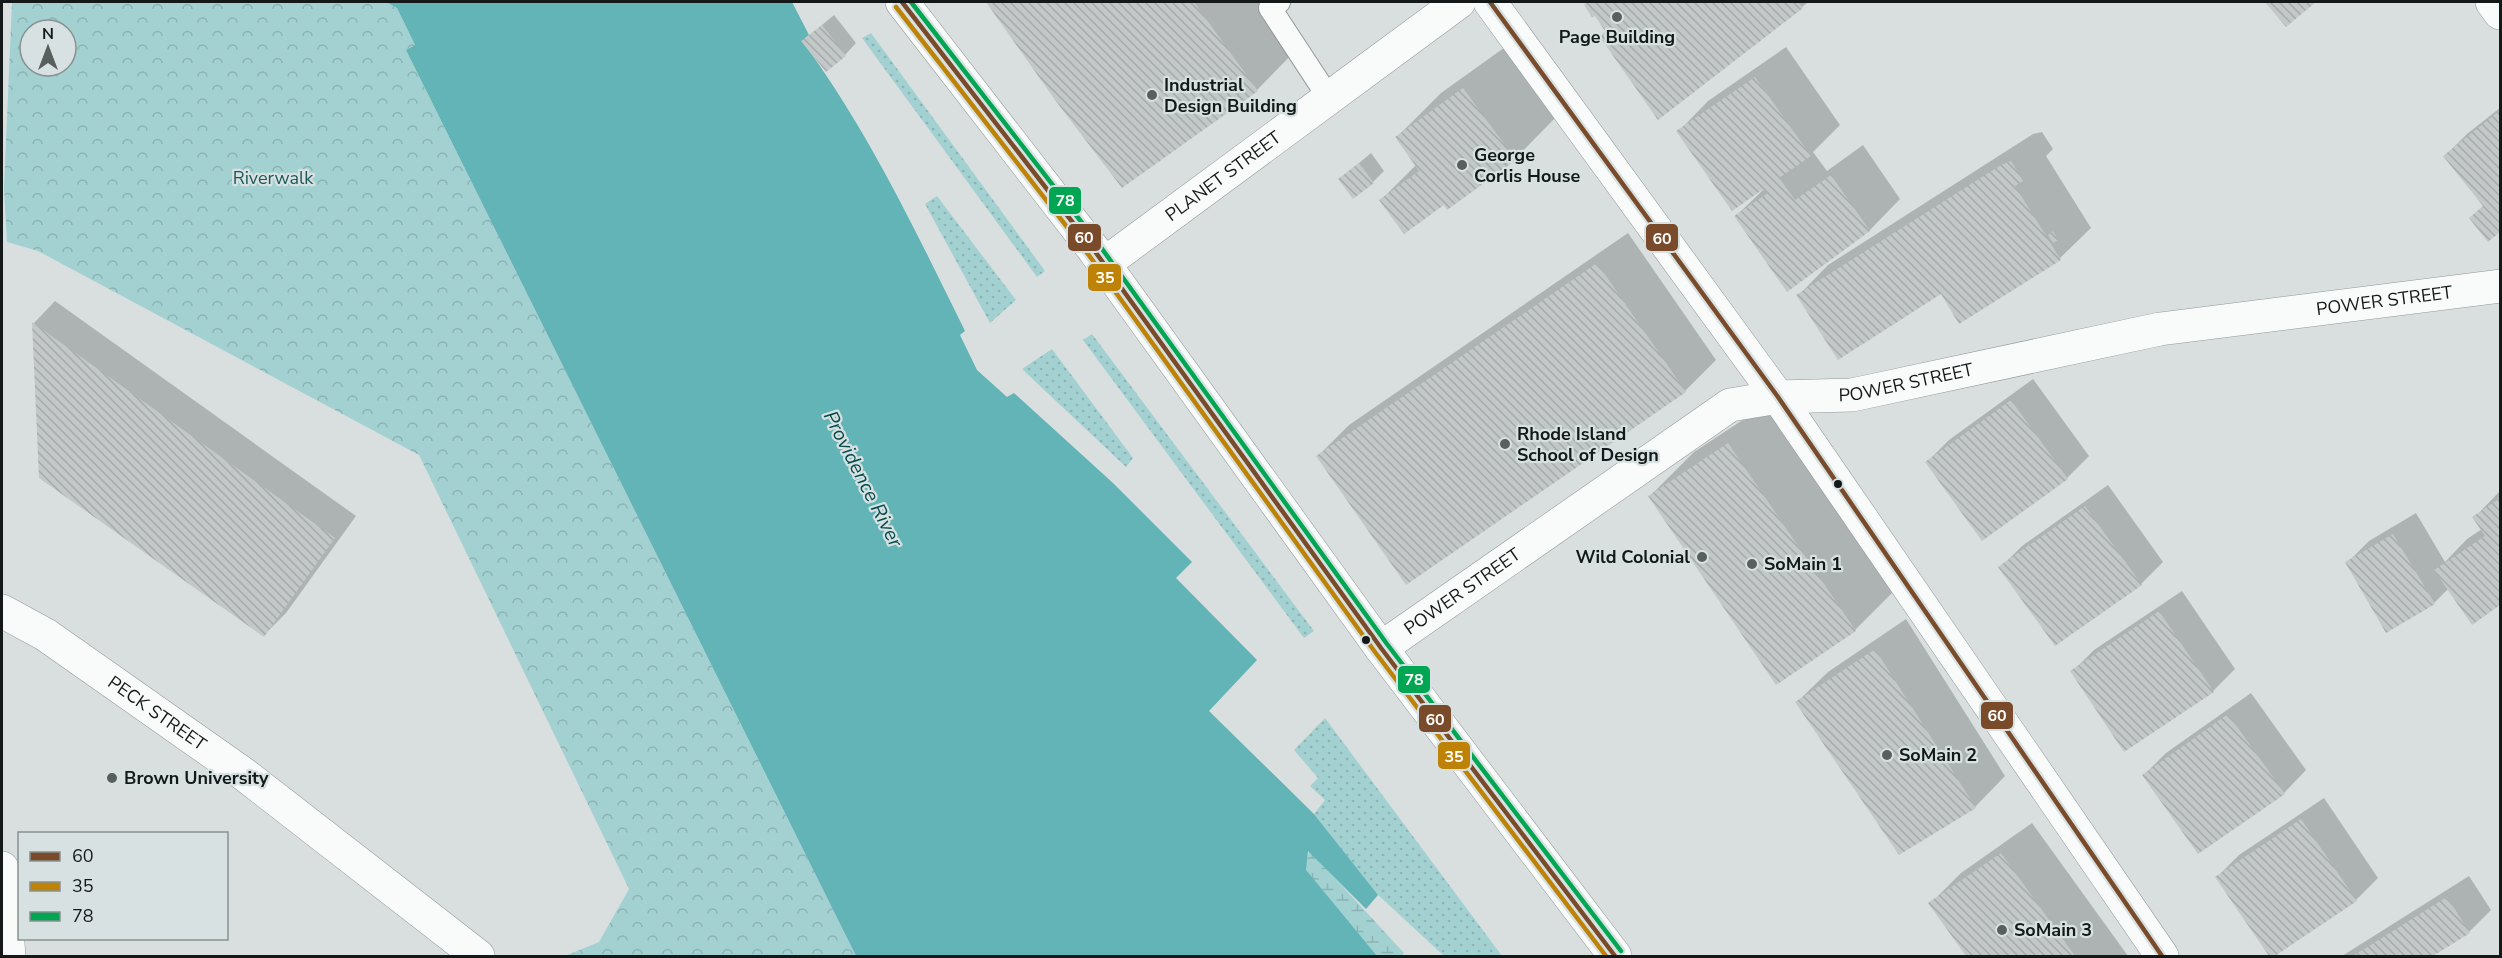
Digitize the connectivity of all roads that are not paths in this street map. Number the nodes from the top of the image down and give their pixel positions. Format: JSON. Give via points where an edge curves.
{"nodes":[{"id":1,"x":902,"y":2,"type":"edge"},
{"id":2,"x":1279,"y":2,"type":"edge"},
{"id":3,"x":1460,"y":2,"type":"edge"},
{"id":4,"x":1490,"y":2,"type":"edge"},
{"id":5,"x":2492,"y":2,"type":"edge"},
{"id":6,"x":2500,"y":12,"type":"edge"},
{"id":7,"x":1329,"y":98,"type":"junction"},
{"id":8,"x":1104,"y":264,"type":"junction"},
{"id":9,"x":2500,"y":286,"type":"edge"},
{"id":10,"x":1778,"y":397,"type":"junction"},
{"id":11,"x":2,"y":611,"type":"edge"},
{"id":12,"x":1381,"y":648,"type":"junction"},
{"id":13,"x":2,"y":868,"type":"edge"},
{"id":14,"x":9,"y":957,"type":"edge"},
{"id":15,"x":478,"y":957,"type":"edge"},
{"id":16,"x":1615,"y":957,"type":"edge"},
{"id":17,"x":2162,"y":957,"type":"edge"}],
"edges":[{"from":1,"to":8,"type":"main road"},
{"from":2,"to":7,"type":"lane","via":[[1270,8]]},
{"from":3,"to":7,"type":"main road","name":"PLANET STREET"},
{"from":4,"to":10,"type":"main road"},
{"from":5,"to":6,"type":"main road"},
{"from":7,"to":8,"type":"main road","name":"PLANET STREET"},
{"from":8,"to":12,"type":"main road"},
{"from":9,"to":10,"type":"main road","name":"POWER STREET","via":[[2140,333],[1852,395]]},
{"from":10,"to":12,"type":"main road","name":"POWER STREET","via":[[1730,405]]},
{"from":10,"to":17,"type":"main road"},
{"from":11,"to":15,"type":"main road","name":"PECK STREET","via":[[46,635],[245,775]]},
{"from":12,"to":16,"type":"main road"},
{"from":13,"to":14,"type":"main road"}]}
